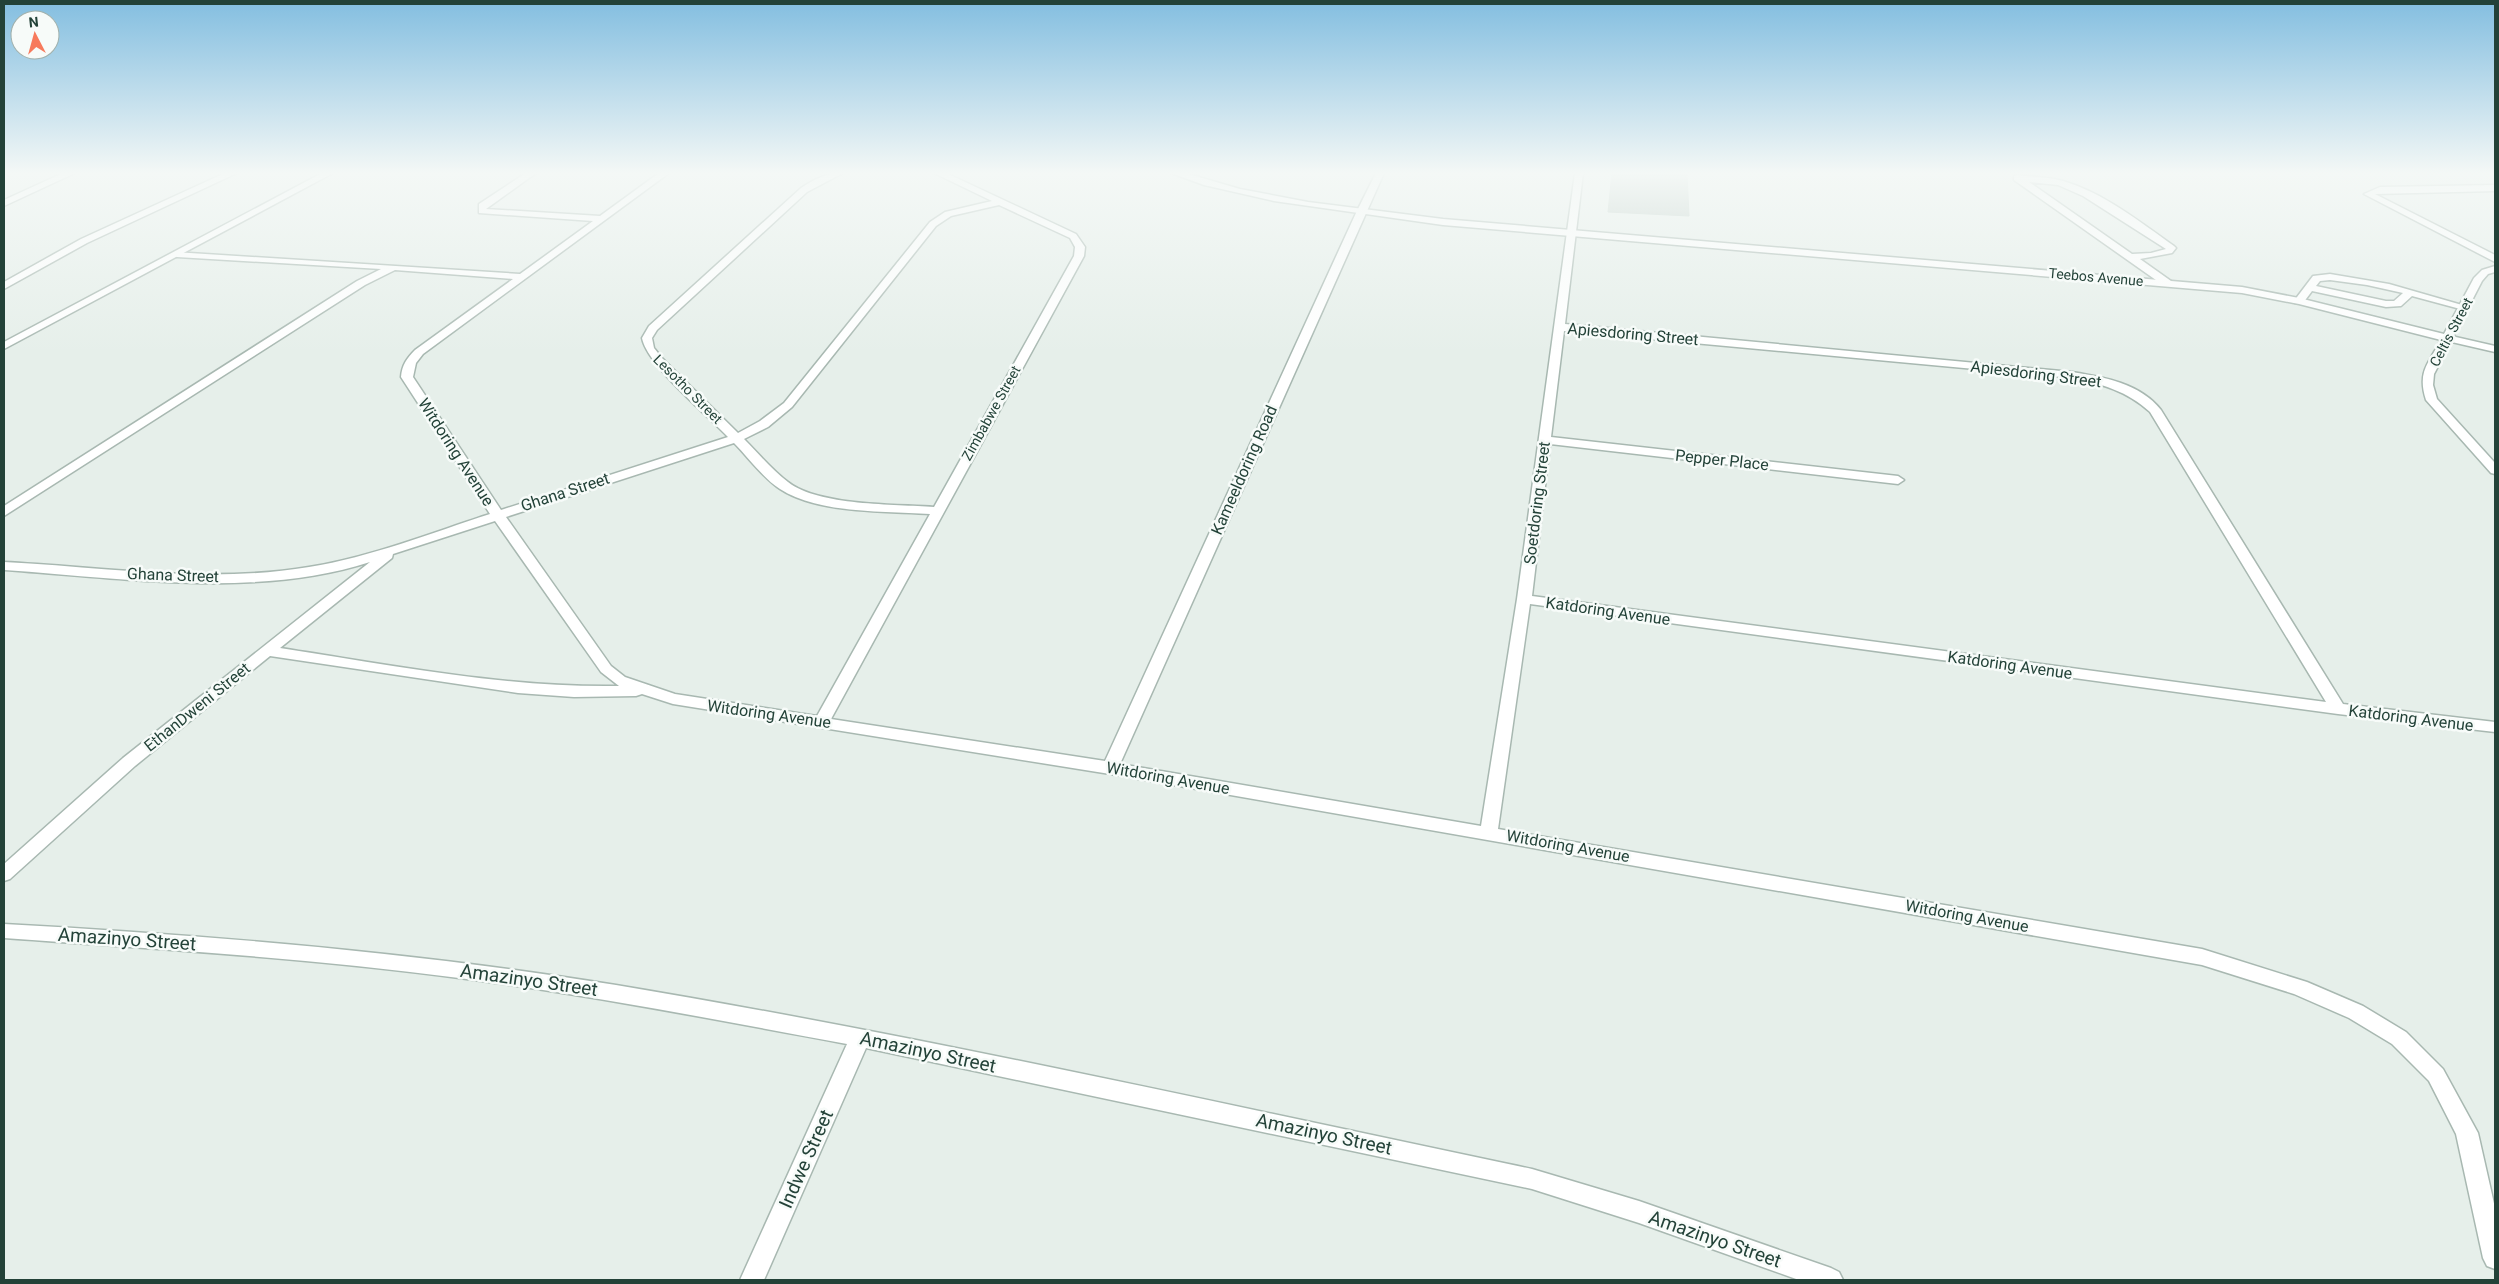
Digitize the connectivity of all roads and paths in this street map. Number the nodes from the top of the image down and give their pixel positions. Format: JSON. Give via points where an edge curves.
{"nodes":[{"id":1,"x":103,"y":233,"type":"edge"},
{"id":2,"x":217,"y":233,"type":"edge"},
{"id":3,"x":583,"y":233,"type":"edge"},
{"id":4,"x":757,"y":233,"type":"edge"},
{"id":5,"x":926,"y":233,"type":"edge"},
{"id":6,"x":1066,"y":233,"type":"edge"},
{"id":7,"x":1351,"y":233,"type":"edge"},
{"id":8,"x":1559,"y":233,"type":"edge"},
{"id":9,"x":2097,"y":233,"type":"edge"},
{"id":10,"x":2147,"y":233,"type":"edge"},
{"id":11,"x":2444,"y":233,"type":"edge"},
{"id":12,"x":1570,"y":234,"type":"junction"},
{"id":13,"x":177,"y":254,"type":"junction"},
{"id":14,"x":2131,"y":257,"type":"junction"},
{"id":15,"x":2495,"y":259,"type":"edge"},
{"id":16,"x":394,"y":267,"type":"junction"},
{"id":17,"x":2495,"y":269,"type":"edge"},
{"id":18,"x":524,"y":277,"type":"junction"},
{"id":19,"x":2167,"y":282,"type":"junction"},
{"id":20,"x":4,"y":286,"type":"edge"},
{"id":21,"x":2310,"y":288,"type":"junction"},
{"id":22,"x":2409,"y":293,"type":"junction"},
{"id":23,"x":2299,"y":301,"type":"junction"},
{"id":24,"x":2464,"y":307,"type":"junction"},
{"id":25,"x":1560,"y":326,"type":"junction"},
{"id":26,"x":2447,"y":338,"type":"junction"},
{"id":27,"x":4,"y":346,"type":"edge"},
{"id":28,"x":2495,"y":350,"type":"edge"},
{"id":29,"x":737,"y":438,"type":"junction"},
{"id":30,"x":1545,"y":440,"type":"junction"},
{"id":31,"x":2493,"y":466,"type":"edge"},
{"id":32,"x":1898,"y":480,"type":"dead end"},
{"id":33,"x":937,"y":511,"type":"junction"},
{"id":34,"x":4,"y":512,"type":"edge"},
{"id":35,"x":497,"y":514,"type":"junction"},
{"id":36,"x":396,"y":548,"type":"junction"},
{"id":37,"x":4,"y":566,"type":"edge"},
{"id":38,"x":1524,"y":599,"type":"junction"},
{"id":39,"x":265,"y":651,"type":"junction"},
{"id":40,"x":642,"y":691,"type":"junction"},
{"id":41,"x":2338,"y":709,"type":"junction"},
{"id":42,"x":822,"y":721,"type":"junction"},
{"id":43,"x":2495,"y":727,"type":"edge"},
{"id":44,"x":1110,"y":768,"type":"junction"},
{"id":45,"x":1489,"y":833,"type":"junction"},
{"id":46,"x":4,"y":874,"type":"edge"},
{"id":47,"x":4,"y":931,"type":"edge"},
{"id":48,"x":860,"y":1038,"type":"junction"},
{"id":49,"x":2495,"y":1258,"type":"edge"},
{"id":50,"x":752,"y":1280,"type":"edge"},
{"id":51,"x":1831,"y":1280,"type":"edge"}],
"edges":[{"from":1,"to":20,"type":"street"},
{"from":2,"to":13,"type":"street"},
{"from":3,"to":18,"type":"street","name":"Witdoring Avenue"},
{"from":4,"to":29,"type":"street","name":"Lesotho Street","via":[[647,338],[648,348],[658,360]]},
{"from":5,"to":29,"type":"street","name":"Ghana Street","via":[[788,405],[764,424]]},
{"from":6,"to":33,"type":"street","name":"Zimbabwe Street","via":[[1073,236],[1080,247],[1079,256]]},
{"from":7,"to":44,"type":"street","name":"Kameeldoring Road"},
{"from":8,"to":12,"type":"street","name":"Teebos Avenue"},
{"from":9,"to":14,"type":"street"},
{"from":10,"to":14,"type":"street","via":[[2171,248],[2169,251]]},
{"from":11,"to":15,"type":"street"},
{"from":12,"to":19,"type":"street","name":"Teebos Avenue"},
{"from":12,"to":25,"type":"street","name":"Soetdoring Street"},
{"from":13,"to":16,"type":"street"},
{"from":13,"to":27,"type":"street"},
{"from":14,"to":19,"type":"street"},
{"from":16,"to":18,"type":"street"},
{"from":16,"to":34,"type":"street","via":[[361,283]]},
{"from":17,"to":24,"type":"street","name":"Celtis Street","via":[[2485,272],[2478,280]]},
{"from":18,"to":35,"type":"street","name":"Witdoring Avenue","via":[[419,352],[407,368],[407,377]]},
{"from":19,"to":23,"type":"street","name":"Teebos Avenue","via":[[2242,290]]},
{"from":21,"to":22,"type":"street","via":[[2386,304],[2397,304]]},
{"from":21,"to":22,"type":"street","via":[[2317,278],[2332,277]]},
{"from":21,"to":23,"type":"street"},
{"from":22,"to":24,"type":"street"},
{"from":23,"to":26,"type":"street","name":"Teebos Avenue"},
{"from":24,"to":26,"type":"street","name":"Celtis Street"},
{"from":25,"to":30,"type":"street","name":"Soetdoring Street"},
{"from":25,"to":41,"type":"street","name":"Apiesdoring Street","via":[[2072,375],[2122,386],[2155,410]]},
{"from":26,"to":28,"type":"street","name":"Teebos Avenue"},
{"from":26,"to":31,"type":"street","name":"Celtis Street","via":[[2428,374],[2427,386],[2432,400]]},
{"from":29,"to":33,"type":"street","name":"Lesotho Street","via":[[784,486],[799,495],[846,503]]},
{"from":29,"to":35,"type":"street","name":"Ghana Street"},
{"from":30,"to":32,"type":"street","name":"Pepper Place"},
{"from":30,"to":38,"type":"street","name":"Soetdoring Street"},
{"from":33,"to":42,"type":"street","name":"Zimbabwe Street"},
{"from":35,"to":36,"type":"street","name":"Ghana Street"},
{"from":35,"to":40,"type":"street","name":"Witdoring Avenue","via":[[606,670]]},
{"from":36,"to":37,"type":"street","name":"Ghana Street","via":[[320,570],[269,577]]},
{"from":36,"to":39,"type":"street","name":"EthanDweni Street"},
{"from":38,"to":41,"type":"street","name":"Katdoring Avenue"},
{"from":38,"to":45,"type":"street","name":"Soetdoring Street"},
{"from":39,"to":40,"type":"street","via":[[518,688],[574,692]]},
{"from":39,"to":46,"type":"street","name":"EthanDweni Street","via":[[129,762]]},
{"from":40,"to":42,"type":"street","name":"Witdoring Avenue","via":[[673,700]]},
{"from":41,"to":43,"type":"street","name":"Katdoring Avenue"},
{"from":42,"to":44,"type":"street","name":"Witdoring Avenue"},
{"from":44,"to":45,"type":"street","name":"Witdoring Avenue"},
{"from":45,"to":49,"type":"street","name":"Witdoring Avenue","via":[[2202,957],[2300,988],[2356,1012],[2399,1038],[2436,1075],[2467,1133]]},
{"from":47,"to":48,"type":"street","name":"Amazinyo Street","via":[[272,949],[459,970],[615,992]]},
{"from":48,"to":50,"type":"street","name":"Indwe Street"},
{"from":48,"to":51,"type":"street","name":"Amazinyo Street","via":[[1532,1179],[1639,1212]]}]}
